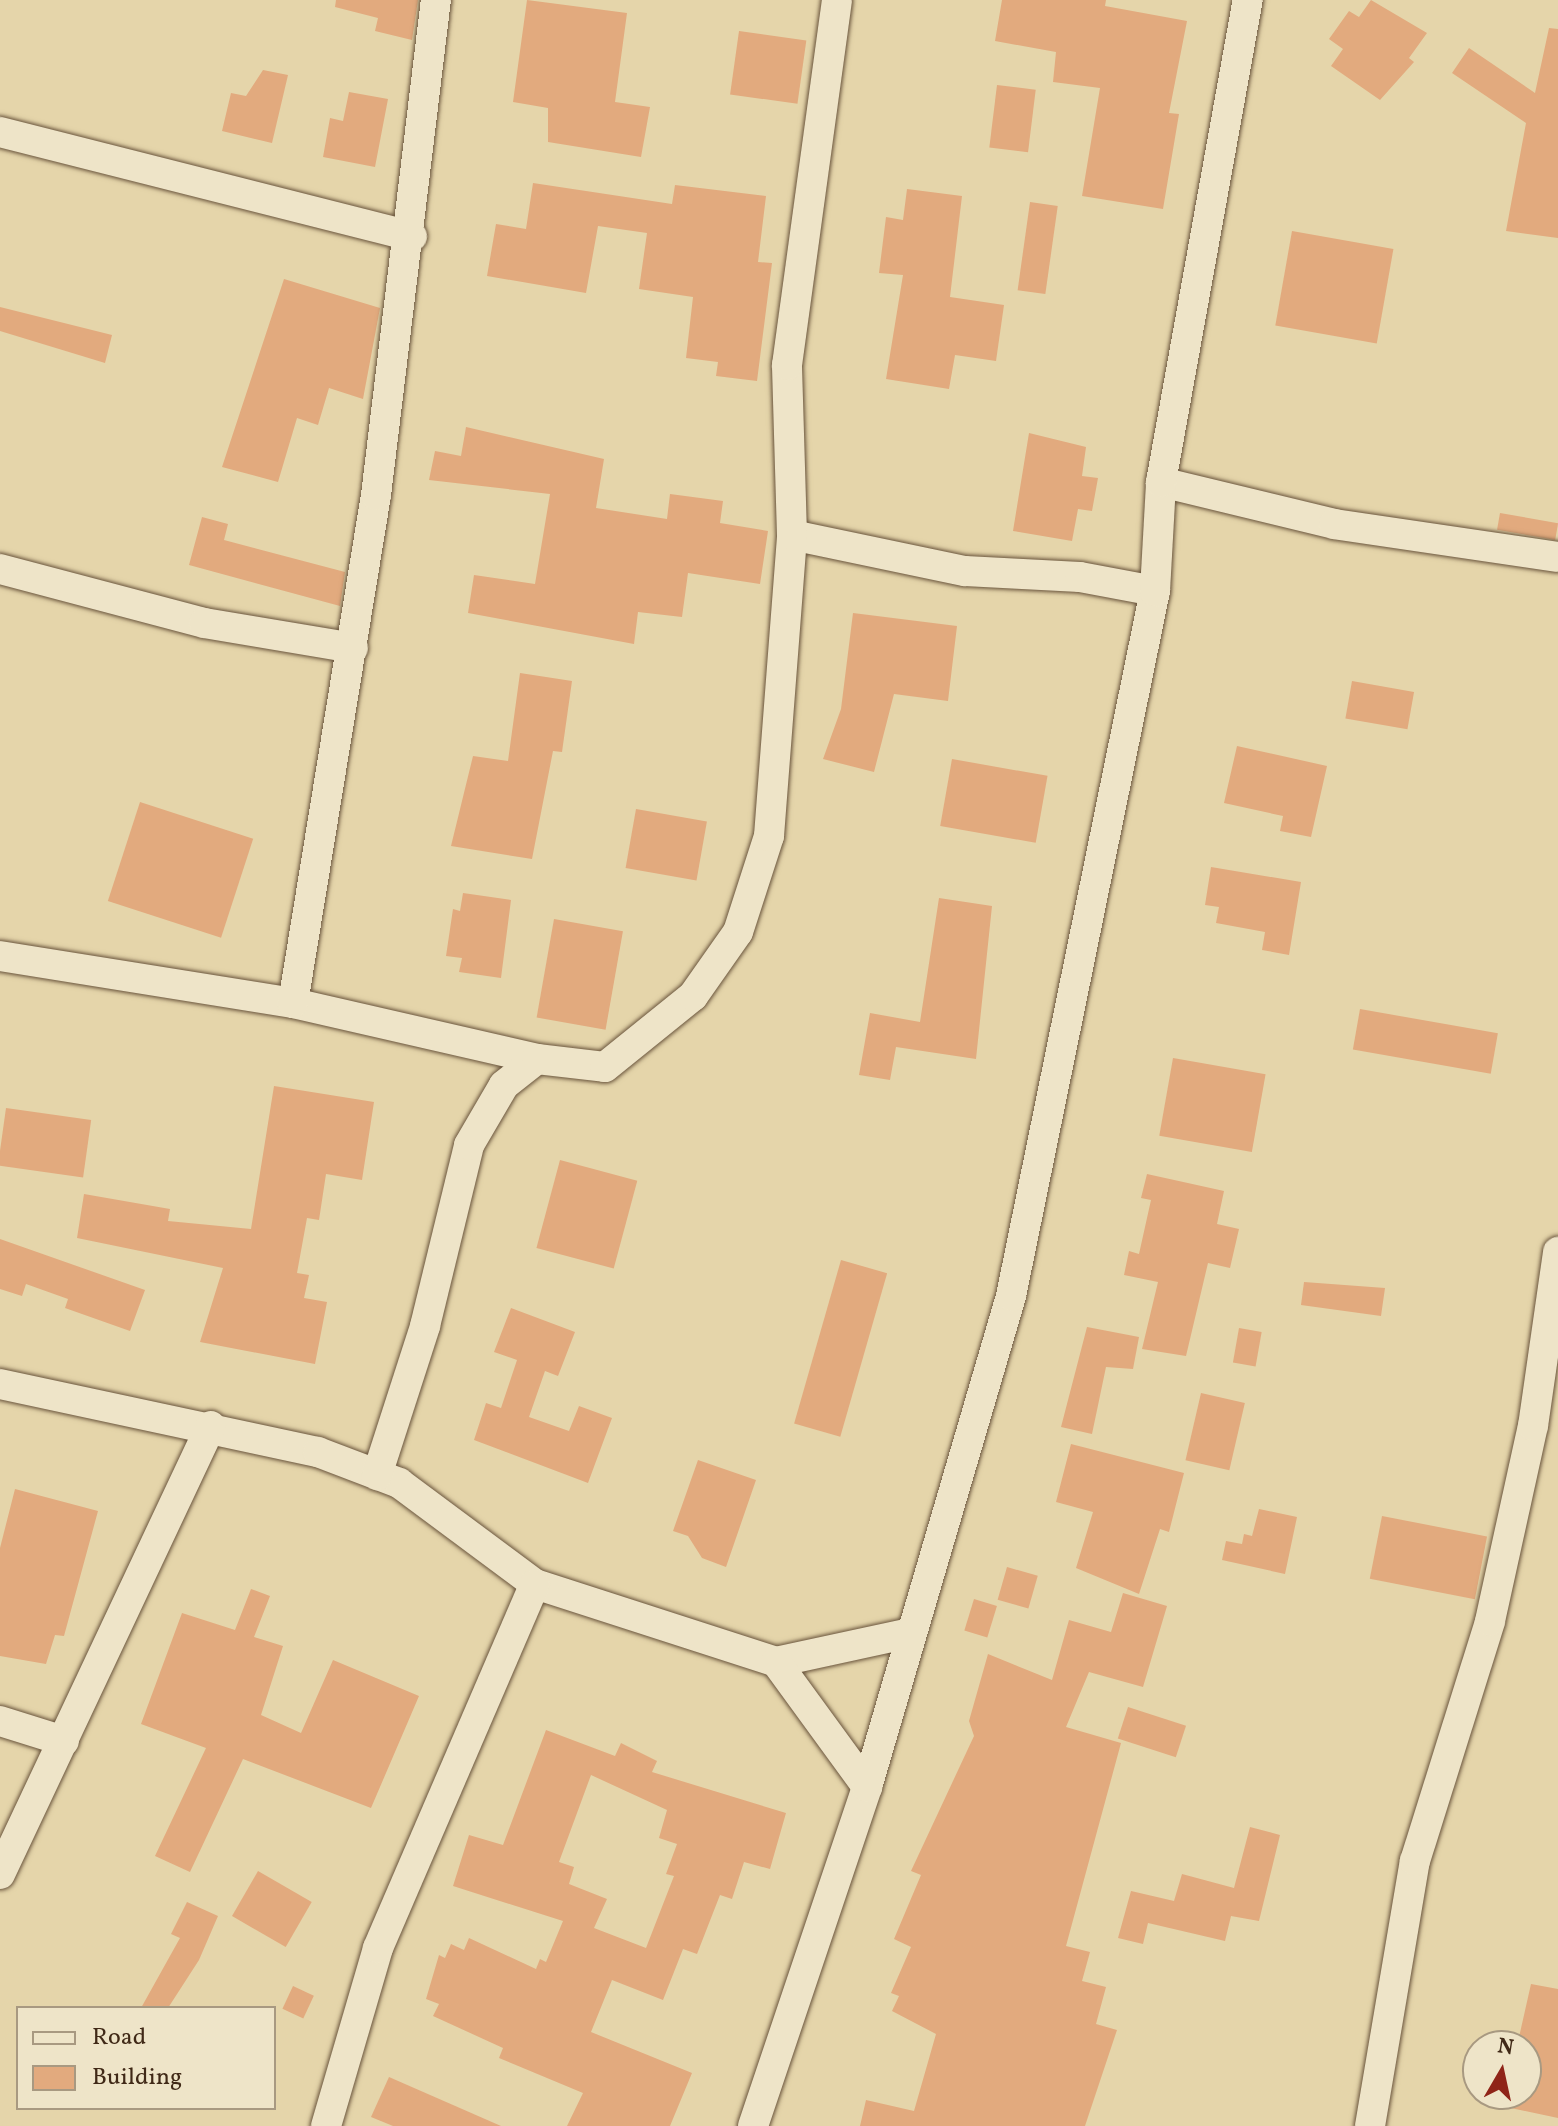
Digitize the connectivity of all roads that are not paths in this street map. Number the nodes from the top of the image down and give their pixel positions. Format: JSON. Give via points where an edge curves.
{"nodes":[{"id":1,"x":436,"y":0,"type":"edge"},
{"id":2,"x":837,"y":0,"type":"edge"},
{"id":3,"x":1248,"y":0,"type":"edge"},
{"id":4,"x":0,"y":132,"type":"edge"},
{"id":5,"x":412,"y":236,"type":"junction"},
{"id":6,"x":1161,"y":482,"type":"junction"},
{"id":7,"x":792,"y":535,"type":"junction"},
{"id":8,"x":1558,"y":557,"type":"edge"},
{"id":9,"x":0,"y":569,"type":"edge"},
{"id":10,"x":1155,"y":591,"type":"junction"},
{"id":11,"x":353,"y":648,"type":"junction"},
{"id":12,"x":0,"y":956,"type":"edge"},
{"id":13,"x":293,"y":1003,"type":"junction"},
{"id":14,"x":537,"y":1059,"type":"junction"},
{"id":15,"x":1558,"y":1252,"type":"edge"},
{"id":16,"x":0,"y":1384,"type":"edge"},
{"id":17,"x":211,"y":1426,"type":"junction"},
{"id":18,"x":377,"y":1475,"type":"junction"},
{"id":19,"x":535,"y":1584,"type":"junction"},
{"id":20,"x":906,"y":1634,"type":"junction"},
{"id":21,"x":776,"y":1662,"type":"junction"},
{"id":22,"x":0,"y":1721,"type":"edge"},
{"id":23,"x":64,"y":1741,"type":"junction"},
{"id":24,"x":867,"y":1787,"type":"junction"},
{"id":25,"x":0,"y":1874,"type":"edge"},
{"id":26,"x":326,"y":2126,"type":"edge"},
{"id":27,"x":753,"y":2126,"type":"edge"},
{"id":28,"x":1370,"y":2126,"type":"edge"}],
"edges":[{"from":1,"to":5,"type":"street"},
{"from":2,"to":7,"type":"street","via":[[787,365]]},
{"from":3,"to":6,"type":"street"},
{"from":4,"to":5,"type":"street"},
{"from":5,"to":11,"type":"street"},
{"from":6,"to":8,"type":"street","via":[[1334,524]]},
{"from":6,"to":10,"type":"street"},
{"from":7,"to":10,"type":"street","via":[[965,571],[1080,577]]},
{"from":7,"to":14,"type":"street","via":[[769,836],[738,932],[693,996],[605,1067]]},
{"from":9,"to":11,"type":"street","via":[[204,623]]},
{"from":10,"to":20,"type":"street","via":[[1011,1296]]},
{"from":11,"to":13,"type":"street"},
{"from":12,"to":13,"type":"street"},
{"from":13,"to":14,"type":"street"},
{"from":14,"to":18,"type":"street","via":[[504,1085],[469,1145],[425,1326]]},
{"from":15,"to":28,"type":"street","via":[[1533,1426],[1490,1621],[1415,1861]]},
{"from":16,"to":17,"type":"street"},
{"from":17,"to":18,"type":"street"},
{"from":17,"to":23,"type":"street"},
{"from":18,"to":19,"type":"street","via":[[399,1483]]},
{"from":19,"to":21,"type":"street"},
{"from":19,"to":26,"type":"street","via":[[378,1948]]},
{"from":20,"to":21,"type":"street"},
{"from":20,"to":24,"type":"street"},
{"from":21,"to":24,"type":"street"},
{"from":22,"to":23,"type":"street"},
{"from":23,"to":25,"type":"street"},
{"from":24,"to":27,"type":"street"}]}
